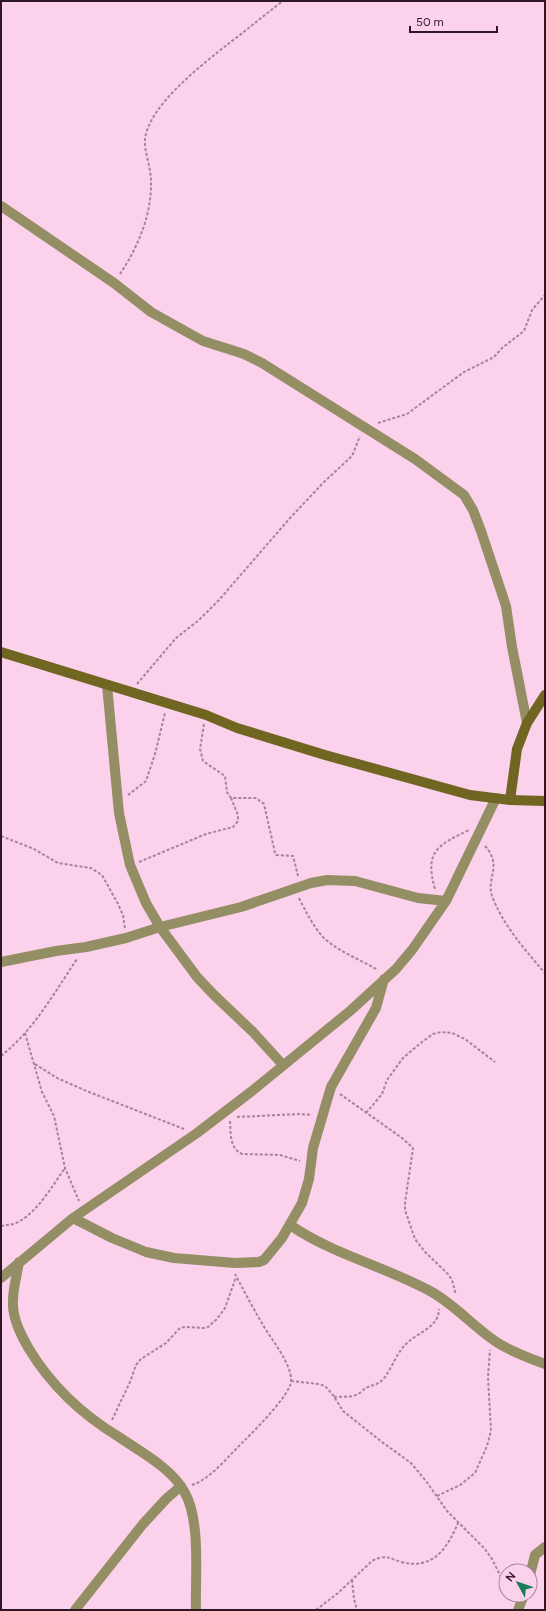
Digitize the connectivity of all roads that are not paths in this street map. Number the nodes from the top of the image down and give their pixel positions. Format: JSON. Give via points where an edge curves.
{"nodes":[{"id":1,"x":1,"y":206,"type":"edge"},
{"id":2,"x":1,"y":652,"type":"edge"},
{"id":3,"x":107,"y":685,"type":"junction"},
{"id":4,"x":545,"y":695,"type":"edge"},
{"id":5,"x":527,"y":723,"type":"junction"},
{"id":6,"x":496,"y":798,"type":"junction"},
{"id":7,"x":510,"y":800,"type":"junction"},
{"id":8,"x":545,"y":800,"type":"edge"},
{"id":9,"x":443,"y":900,"type":"junction"},
{"id":10,"x":160,"y":927,"type":"junction"},
{"id":11,"x":1,"y":962,"type":"edge"},
{"id":12,"x":386,"y":977,"type":"junction"},
{"id":13,"x":283,"y":1065,"type":"junction"},
{"id":14,"x":73,"y":1218,"type":"junction"},
{"id":15,"x":290,"y":1225,"type":"junction"},
{"id":16,"x":19,"y":1262,"type":"junction"},
{"id":17,"x":1,"y":1278,"type":"edge"},
{"id":18,"x":545,"y":1364,"type":"edge"},
{"id":19,"x":181,"y":1487,"type":"junction"},
{"id":20,"x":545,"y":1547,"type":"edge"},
{"id":21,"x":533,"y":1563,"type":"edge"},
{"id":22,"x":75,"y":1610,"type":"edge"},
{"id":23,"x":196,"y":1610,"type":"edge"}],
"edges":[{"from":1,"to":5,"type":"street","via":[[114,283],[151,312],[203,341],[253,358],[415,459],[464,495],[472,510],[506,606]]},
{"from":2,"to":3,"type":"street"},
{"from":3,"to":6,"type":"street","via":[[325,755],[470,795]]},
{"from":3,"to":10,"type":"street","via":[[118,804],[130,865],[146,903]]},
{"from":4,"to":5,"type":"street"},
{"from":5,"to":7,"type":"street","via":[[517,749]]},
{"from":6,"to":7,"type":"street"},
{"from":6,"to":9,"type":"street","via":[[477,839]]},
{"from":7,"to":8,"type":"street"},
{"from":9,"to":10,"type":"street","via":[[404,895],[355,881],[327,880],[298,887],[241,908]]},
{"from":9,"to":12,"type":"street","via":[[412,950]]},
{"from":10,"to":11,"type":"street","via":[[86,947]]},
{"from":10,"to":13,"type":"street","via":[[197,977]]},
{"from":12,"to":13,"type":"street","via":[[350,1011]]},
{"from":12,"to":15,"type":"street","via":[[376,1008],[331,1087],[302,1203]]},
{"from":13,"to":14,"type":"street","via":[[230,1112]]},
{"from":14,"to":15,"type":"street","via":[[146,1252],[174,1258],[254,1263],[264,1260]]},
{"from":14,"to":16,"type":"street"},
{"from":15,"to":18,"type":"street","via":[[320,1244],[409,1279],[459,1310],[498,1343]]},
{"from":16,"to":17,"type":"street"},
{"from":16,"to":19,"type":"street","via":[[13,1302],[17,1325],[39,1366],[61,1393],[84,1413],[146,1454]]},
{"from":19,"to":22,"type":"street","via":[[143,1524]]},
{"from":19,"to":23,"type":"street","via":[[186,1493],[192,1513],[195,1537]]},
{"from":20,"to":21,"type":"street","via":[[535,1554]]}]}
